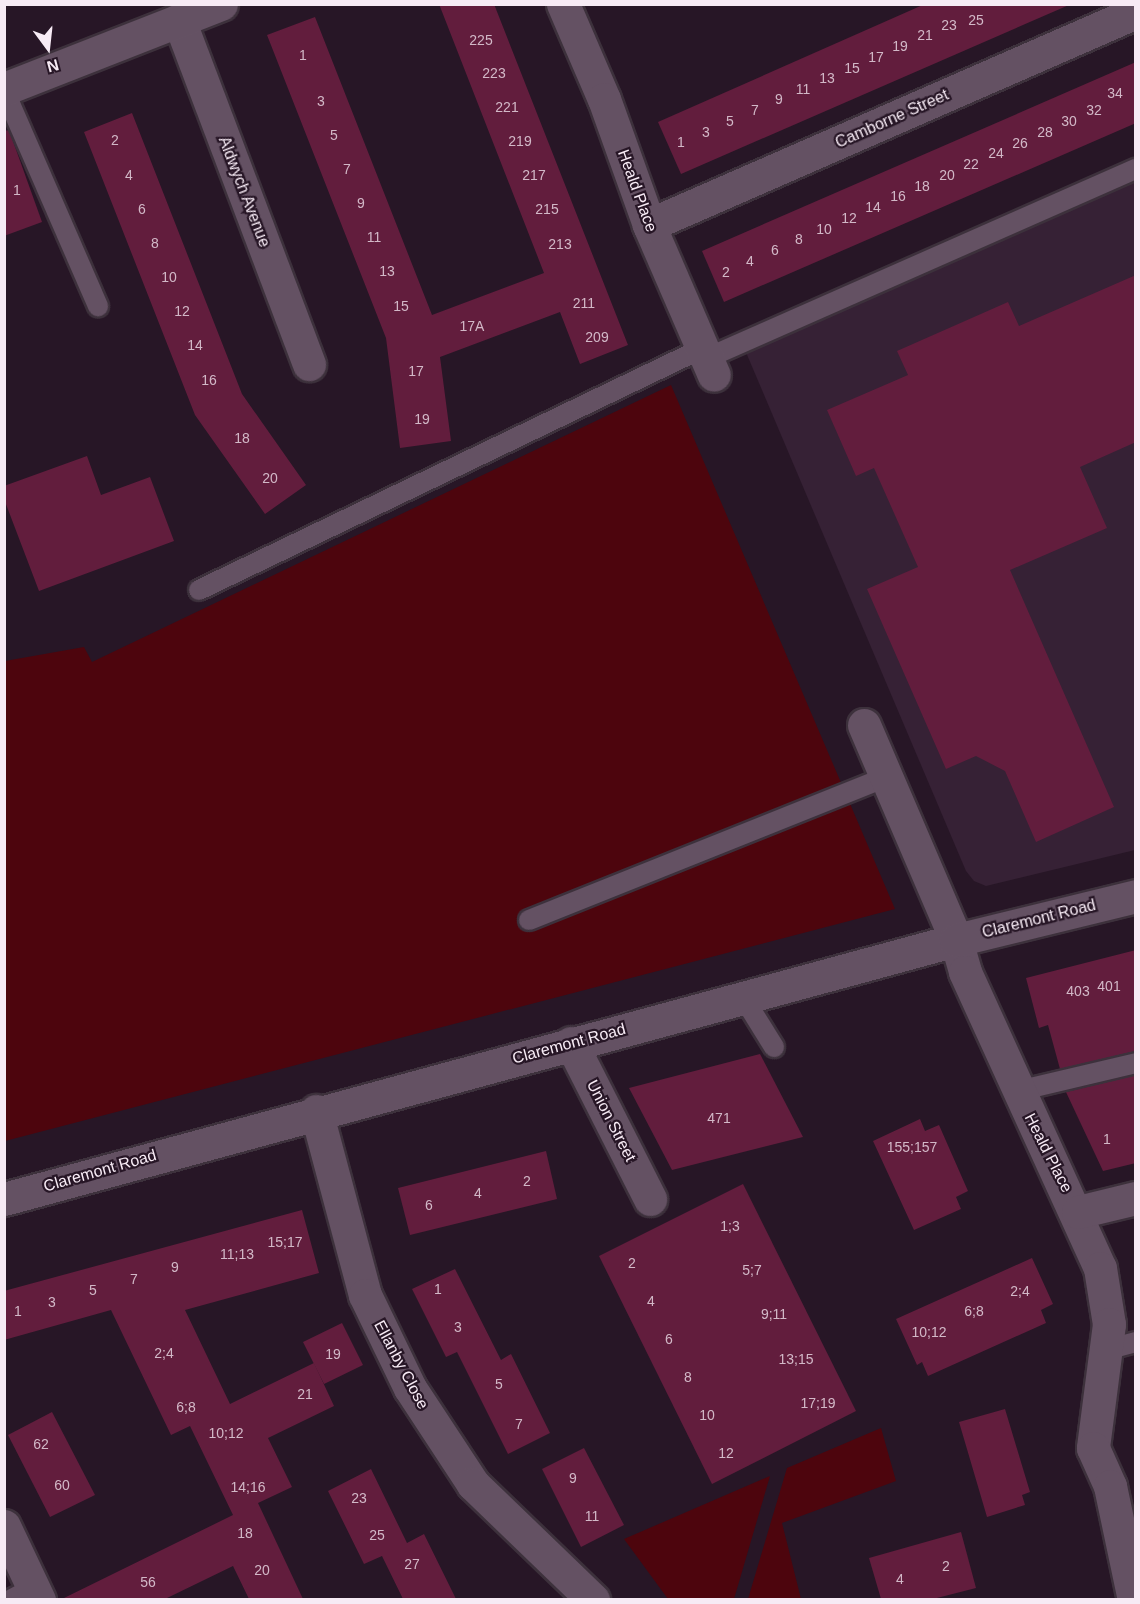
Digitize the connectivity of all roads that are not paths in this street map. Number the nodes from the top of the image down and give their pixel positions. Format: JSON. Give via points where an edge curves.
{"nodes":[{"id":1,"x":221,"y":4,"type":"edge"},
{"id":2,"x":563,"y":4,"type":"edge"},
{"id":3,"x":1136,"y":12,"type":"edge"},
{"id":4,"x":179,"y":20,"type":"junction"},
{"id":5,"x":4,"y":89,"type":"edge"},
{"id":6,"x":1136,"y":169,"type":"edge"},
{"id":7,"x":649,"y":225,"type":"junction"},
{"id":8,"x":98,"y":306,"type":"dead end"},
{"id":9,"x":708,"y":360,"type":"junction"},
{"id":10,"x":309,"y":364,"type":"dead end"},
{"id":11,"x":199,"y":590,"type":"dead end"},
{"id":12,"x":864,"y":725,"type":"dead end"},
{"id":13,"x":886,"y":777,"type":"junction"},
{"id":14,"x":1136,"y":896,"type":"edge"},
{"id":15,"x":529,"y":920,"type":"dead end"},
{"id":16,"x":956,"y":940,"type":"junction"},
{"id":17,"x":743,"y":997,"type":"junction"},
{"id":18,"x":571,"y":1043,"type":"junction"},
{"id":19,"x":774,"y":1047,"type":"dead end"},
{"id":20,"x":1136,"y":1063,"type":"edge"},
{"id":21,"x":1018,"y":1091,"type":"junction"},
{"id":22,"x":316,"y":1111,"type":"junction"},
{"id":23,"x":4,"y":1198,"type":"edge"},
{"id":24,"x":1136,"y":1198,"type":"edge"},
{"id":25,"x":650,"y":1199,"type":"dead end"},
{"id":26,"x":1078,"y":1212,"type":"junction"},
{"id":27,"x":1120,"y":1346,"type":"edge"},
{"id":28,"x":1123,"y":1483,"type":"edge"},
{"id":29,"x":4,"y":1526,"type":"edge"},
{"id":30,"x":27,"y":1596,"type":"edge"},
{"id":31,"x":593,"y":1599,"type":"edge"},
{"id":32,"x":1134,"y":1599,"type":"edge"}],
"edges":[{"from":1,"to":4,"type":"street"},
{"from":2,"to":7,"type":"street","name":"Heald Place","via":[[604,99]]},
{"from":3,"to":7,"type":"street","name":"Camborne Street"},
{"from":4,"to":5,"type":"street"},
{"from":4,"to":10,"type":"street","name":"Aldwych Avenue"},
{"from":5,"to":8,"type":"lane"},
{"from":6,"to":9,"type":"lane"},
{"from":7,"to":9,"type":"street","name":"Heald Place"},
{"from":9,"to":11,"type":"lane"},
{"from":12,"to":13,"type":"street","name":"Heald Place"},
{"from":13,"to":15,"type":"lane"},
{"from":13,"to":16,"type":"street","name":"Heald Place"},
{"from":14,"to":16,"type":"street","name":"Claremont Road"},
{"from":16,"to":17,"type":"street","name":"Claremont Road"},
{"from":16,"to":21,"type":"street","name":"Heald Place","via":[[965,972]]},
{"from":17,"to":18,"type":"street","name":"Claremont Road"},
{"from":17,"to":19,"type":"lane"},
{"from":18,"to":22,"type":"street","name":"Claremont Road"},
{"from":18,"to":25,"type":"street","name":"Union Street"},
{"from":20,"to":21,"type":"lane"},
{"from":21,"to":26,"type":"street","name":"Heald Place"},
{"from":22,"to":23,"type":"street","name":"Claremont Road"},
{"from":22,"to":31,"type":"street","name":"Ellanby Close","via":[[365,1295],[410,1388],[473,1484]]},
{"from":24,"to":26,"type":"street"},
{"from":26,"to":27,"type":"street","name":"Heald Place","via":[[1100,1268],[1109,1324]]},
{"from":27,"to":28,"type":"street","name":"Heald Place","via":[[1093,1448]]},
{"from":28,"to":32,"type":"street","name":"Heald Place"},
{"from":29,"to":30,"type":"street"}]}
